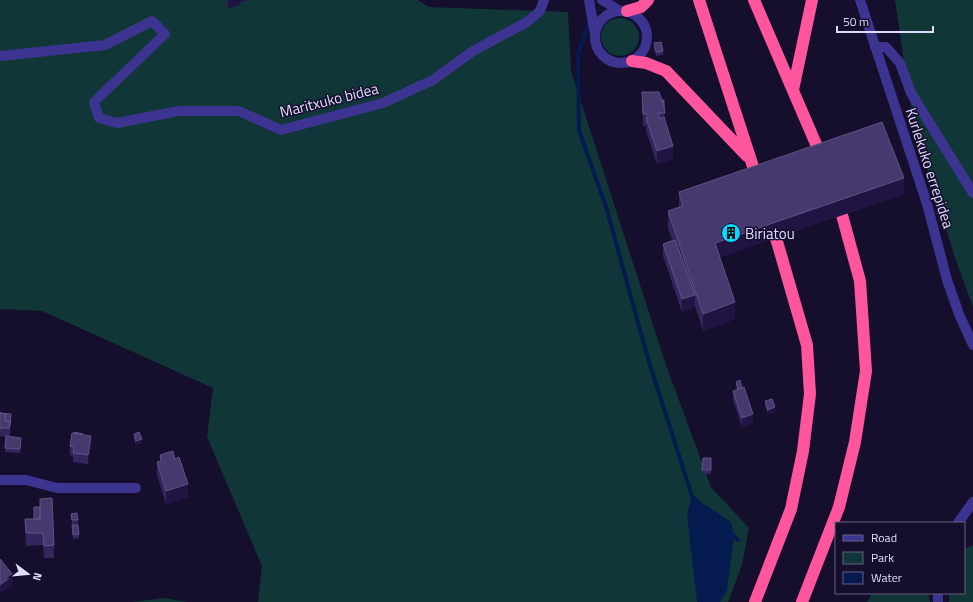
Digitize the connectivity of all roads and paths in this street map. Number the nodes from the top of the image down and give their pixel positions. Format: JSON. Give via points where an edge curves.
{"nodes":[{"id":1,"x":544,"y":0,"type":"edge"},
{"id":2,"x":589,"y":0,"type":"edge"},
{"id":3,"x":602,"y":0,"type":"edge"},
{"id":4,"x":648,"y":0,"type":"edge"},
{"id":5,"x":699,"y":0,"type":"edge"},
{"id":6,"x":754,"y":0,"type":"edge"},
{"id":7,"x":812,"y":0,"type":"edge"},
{"id":8,"x":860,"y":0,"type":"edge"},
{"id":9,"x":623,"y":11,"type":"junction"},
{"id":10,"x":595,"y":35,"type":"junction"},
{"id":11,"x":875,"y":47,"type":"junction"},
{"id":12,"x":0,"y":56,"type":"edge"},
{"id":13,"x":632,"y":61,"type":"junction"},
{"id":14,"x":793,"y":90,"type":"junction"},
{"id":15,"x":750,"y":158,"type":"junction"},
{"id":16,"x":823,"y":159,"type":"edge"},
{"id":17,"x":758,"y":182,"type":"edge"},
{"id":18,"x":973,"y":193,"type":"edge"},
{"id":19,"x":842,"y":216,"type":"dead end"},
{"id":20,"x":776,"y":238,"type":"dead end"},
{"id":21,"x":973,"y":345,"type":"edge"},
{"id":22,"x":0,"y":480,"type":"edge"},
{"id":23,"x":136,"y":488,"type":"dead end"},
{"id":24,"x":973,"y":502,"type":"edge"},
{"id":25,"x":959,"y":522,"type":"edge"},
{"id":26,"x":755,"y":602,"type":"edge"},
{"id":27,"x":802,"y":602,"type":"edge"}],
"edges":[{"from":1,"to":12,"type":"street","name":"Maritxuko bidea","via":[[540,11],[527,22],[473,51],[433,80],[384,103],[281,130],[239,111],[179,111],[117,123],[99,118],[94,102],[165,34],[152,21],[104,45]]},
{"from":2,"to":10,"type":"street"},
{"from":3,"to":9,"type":"street"},
{"from":4,"to":9,"type":"highway","via":[[641,7]]},
{"from":5,"to":15,"type":"highway"},
{"from":6,"to":14,"type":"highway"},
{"from":7,"to":14,"type":"highway"},
{"from":8,"to":11,"type":"street","name":"Kurlekuko errepidea"},
{"from":9,"to":10,"type":"street","via":[[606,16],[600,21]]},
{"from":9,"to":13,"type":"street","via":[[640,19],[647,34],[644,50]]},
{"from":10,"to":13,"type":"street","via":[[597,47],[606,58],[620,63]]},
{"from":11,"to":18,"type":"street","via":[[886,47],[900,63],[911,93]]},
{"from":11,"to":21,"type":"street","name":"Kurlekuko errepidea","via":[[927,204],[947,280]]},
{"from":13,"to":15,"type":"highway","via":[[646,63],[666,71]]},
{"from":14,"to":16,"type":"highway"},
{"from":15,"to":17,"type":"highway"},
{"from":19,"to":27,"type":"highway","via":[[860,281],[866,371],[855,442],[839,507]]},
{"from":20,"to":26,"type":"highway","via":[[807,345],[810,394],[803,450],[791,509]]},
{"from":22,"to":23,"type":"street","via":[[26,480],[57,488]]},
{"from":24,"to":25,"type":"street"}]}
